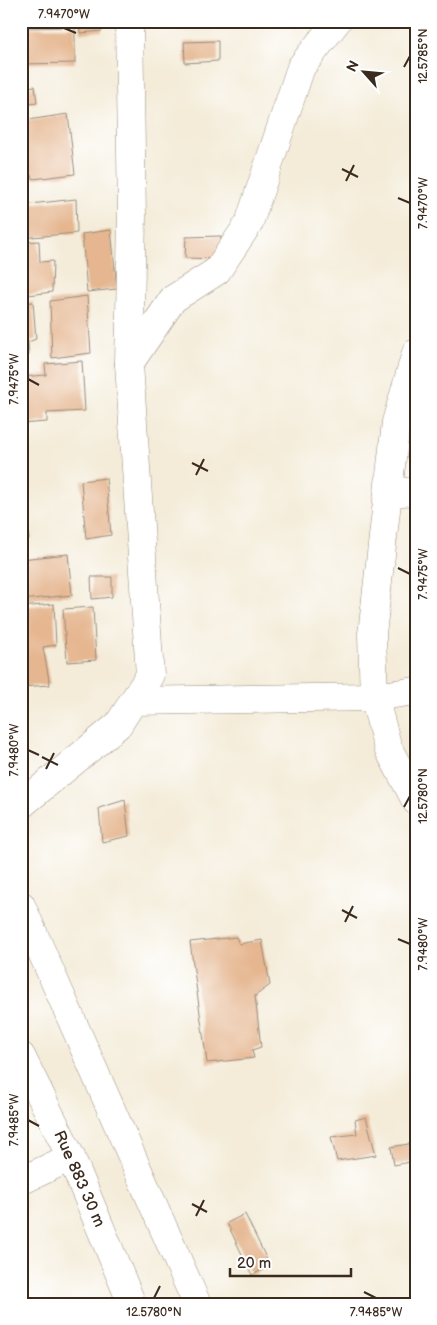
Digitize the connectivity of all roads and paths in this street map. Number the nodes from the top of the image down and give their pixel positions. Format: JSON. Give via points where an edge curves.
{"nodes":[{"id":1,"x":129,"y":21,"type":"edge"},
{"id":2,"x":337,"y":21,"type":"edge"},
{"id":3,"x":416,"y":353,"type":"edge"},
{"id":4,"x":129,"y":364,"type":"junction"},
{"id":5,"x":416,"y":491,"type":"edge"},
{"id":6,"x":389,"y":493,"type":"junction"},
{"id":7,"x":416,"y":691,"type":"edge"},
{"id":8,"x":374,"y":697,"type":"junction"},
{"id":9,"x":133,"y":701,"type":"junction"},
{"id":10,"x":416,"y":801,"type":"edge"},
{"id":11,"x":21,"y":805,"type":"edge"},
{"id":12,"x":21,"y":905,"type":"edge"},
{"id":13,"x":21,"y":1056,"type":"edge"},
{"id":14,"x":71,"y":1157,"type":"junction"},
{"id":15,"x":21,"y":1181,"type":"edge"},
{"id":16,"x":132,"y":1304,"type":"edge"},
{"id":17,"x":198,"y":1304,"type":"edge"}],
"edges":[{"from":1,"to":4,"type":"street","via":[[132,217]]},
{"from":2,"to":4,"type":"street","via":[[301,67],[249,223],[217,270],[173,299]]},
{"from":3,"to":6,"type":"street","via":[[396,422]]},
{"from":4,"to":9,"type":"street","via":[[150,675]]},
{"from":5,"to":6,"type":"street"},
{"from":6,"to":8,"type":"street","via":[[372,634]]},
{"from":7,"to":8,"type":"street"},
{"from":8,"to":9,"type":"street"},
{"from":8,"to":10,"type":"street","via":[[388,748]]},
{"from":9,"to":11,"type":"street","via":[[118,725]]},
{"from":12,"to":17,"type":"street"},
{"from":13,"to":14,"type":"street","name":"Rue 883 30 m"},
{"from":14,"to":15,"type":"street"},
{"from":14,"to":16,"type":"street","name":"Rue 883 30 m"}]}
